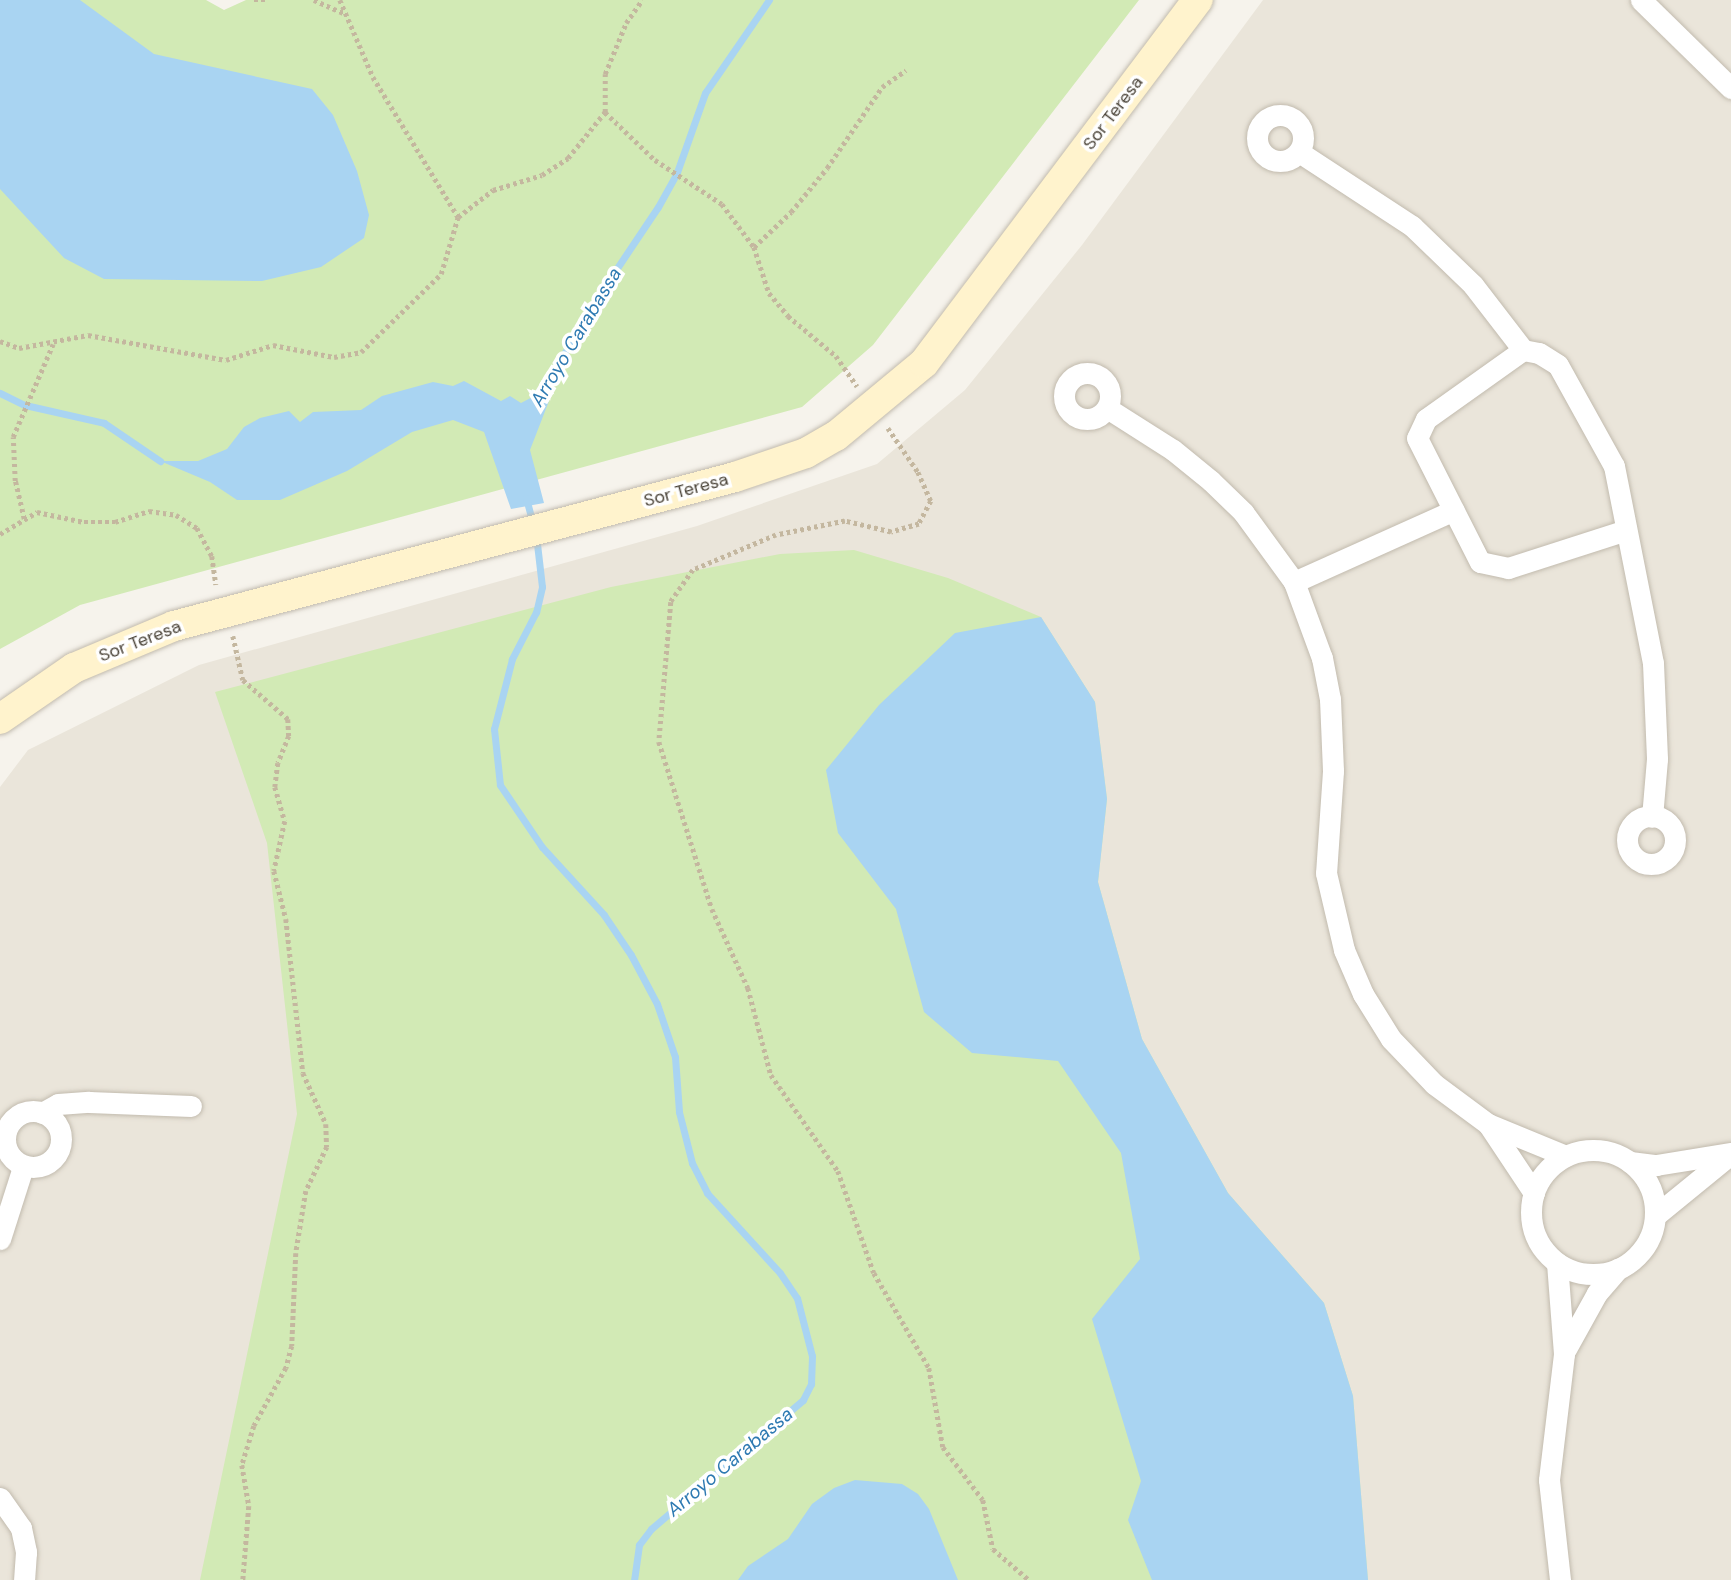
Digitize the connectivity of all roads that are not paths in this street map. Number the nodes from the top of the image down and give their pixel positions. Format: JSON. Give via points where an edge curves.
{"nodes":[{"id":1,"x":1198,"y":0,"type":"edge"},
{"id":2,"x":1641,"y":0,"type":"edge"},
{"id":3,"x":1731,"y":88,"type":"edge"},
{"id":4,"x":1299,"y":152,"type":"dead end"},
{"id":5,"x":1523,"y":350,"type":"junction"},
{"id":6,"x":1107,"y":408,"type":"dead end"},
{"id":7,"x":1454,"y":510,"type":"junction"},
{"id":8,"x":1623,"y":531,"type":"junction"},
{"id":9,"x":1294,"y":582,"type":"junction"},
{"id":10,"x":0,"y":719,"type":"edge"},
{"id":11,"x":1652,"y":817,"type":"dead end"},
{"id":12,"x":191,"y":1106,"type":"dead end"},
{"id":13,"x":42,"y":1113,"type":"junction"},
{"id":14,"x":1489,"y":1124,"type":"junction"},
{"id":15,"x":1731,"y":1154,"type":"edge"},
{"id":16,"x":1566,"y":1156,"type":"junction"},
{"id":17,"x":1630,"y":1162,"type":"junction"},
{"id":18,"x":23,"y":1167,"type":"junction"},
{"id":19,"x":1534,"y":1193,"type":"junction"},
{"id":20,"x":1656,"y":1215,"type":"junction"},
{"id":21,"x":0,"y":1239,"type":"edge"},
{"id":22,"x":1557,"y":1264,"type":"junction"},
{"id":23,"x":1618,"y":1269,"type":"junction"},
{"id":24,"x":1563,"y":1354,"type":"junction"},
{"id":25,"x":0,"y":1498,"type":"edge"},
{"id":26,"x":24,"y":1580,"type":"edge"},
{"id":27,"x":1560,"y":1580,"type":"edge"}],
"edges":[{"from":1,"to":10,"type":"street","name":"Sor Teresa","via":[[961,317],[894,392],[806,453],[594,515],[174,626],[74,668]]},
{"from":2,"to":3,"type":"street"},
{"from":4,"to":5,"type":"street","via":[[1357,186],[1432,243],[1473,285]]},
{"from":5,"to":7,"type":"street","via":[[1420,427],[1419,448]]},
{"from":5,"to":8,"type":"street","via":[[1539,353],[1558,365],[1614,466],[1620,482]]},
{"from":6,"to":9,"type":"street","via":[[1173,450],[1211,481],[1243,512]]},
{"from":7,"to":8,"type":"street","via":[[1480,562],[1499,569]]},
{"from":7,"to":9,"type":"street"},
{"from":8,"to":11,"type":"street","via":[[1653,663],[1657,760]]},
{"from":9,"to":14,"type":"street","via":[[1322,658],[1330,699],[1333,771],[1326,873],[1344,950],[1363,994],[1391,1039],[1434,1084]]},
{"from":12,"to":13,"type":"street","via":[[89,1102],[58,1104]]},
{"from":13,"to":18,"type":"street","via":[[58,1127],[59,1149],[45,1165]]},
{"from":13,"to":18,"type":"street","via":[[20,1114],[6,1130],[7,1152]]},
{"from":14,"to":16,"type":"street"},
{"from":14,"to":19,"type":"street"},
{"from":15,"to":17,"type":"street","via":[[1656,1165]]},
{"from":15,"to":20,"type":"street"},
{"from":16,"to":17,"type":"street","via":[[1599,1150]]},
{"from":16,"to":19,"type":"street","via":[[1547,1172]]},
{"from":17,"to":20,"type":"street","via":[[1644,1177]]},
{"from":18,"to":21,"type":"street"},
{"from":19,"to":22,"type":"street","via":[[1534,1232]]},
{"from":20,"to":23,"type":"street","via":[[1645,1247]]},
{"from":22,"to":23,"type":"street","via":[[1576,1273]]},
{"from":22,"to":24,"type":"street"},
{"from":23,"to":24,"type":"street","via":[[1597,1293]]},
{"from":24,"to":27,"type":"street","via":[[1549,1480]]},
{"from":25,"to":26,"type":"street","via":[[21,1528],[26,1552]]}]}
